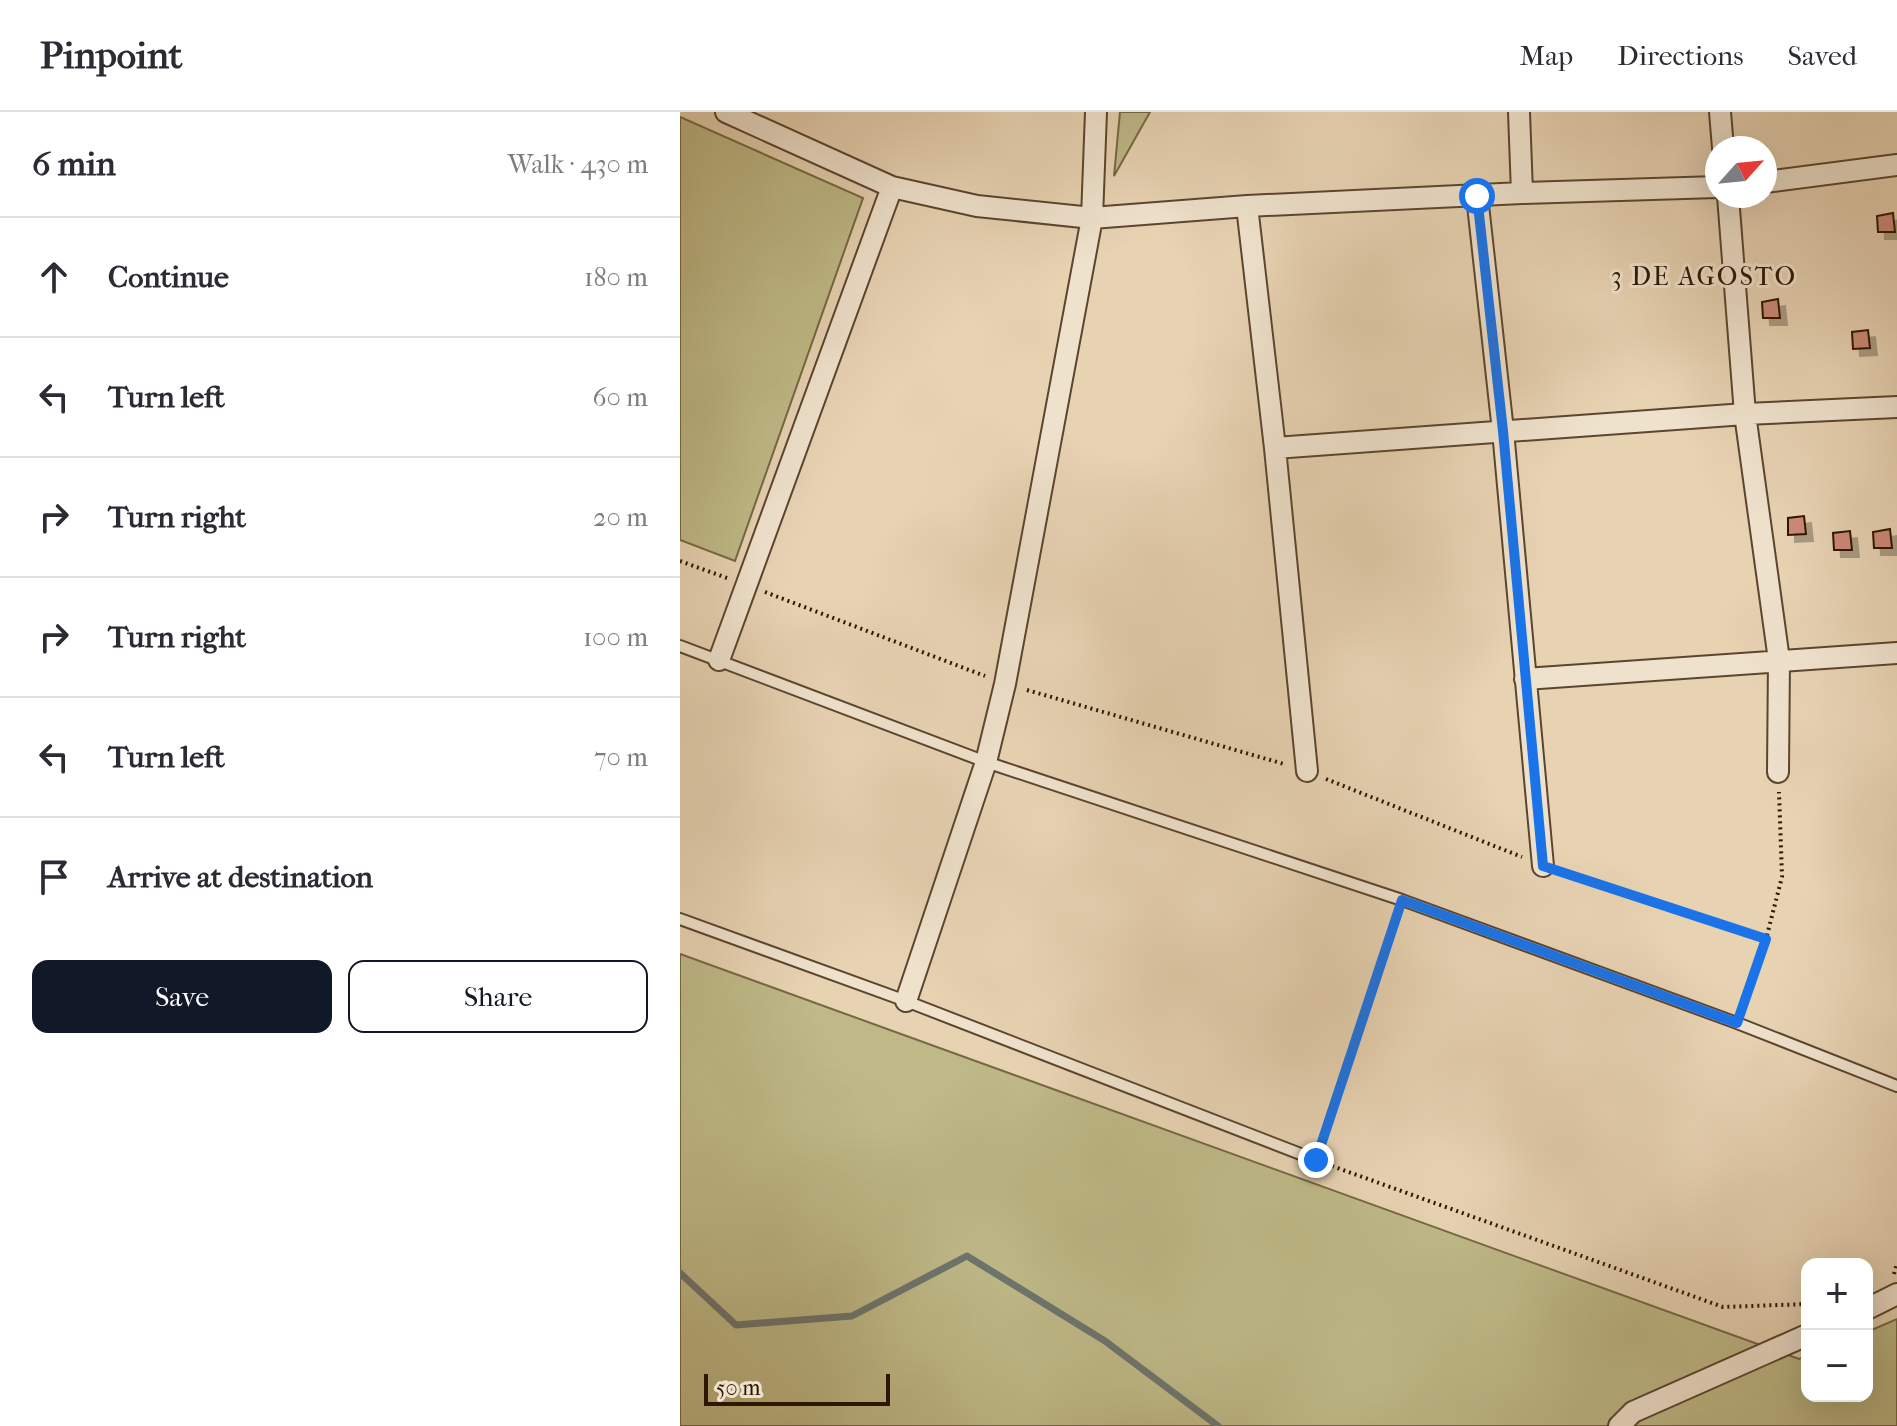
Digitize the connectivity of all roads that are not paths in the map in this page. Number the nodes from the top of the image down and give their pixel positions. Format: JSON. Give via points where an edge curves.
{"nodes":[{"id":1,"x":1096,"y":112,"type":"edge"},
{"id":2,"x":1519,"y":112,"type":"edge"},
{"id":3,"x":1720,"y":112,"type":"edge"},
{"id":4,"x":734,"y":114,"type":"edge"},
{"id":5,"x":1722,"y":136,"type":"edge"},
{"id":6,"x":1897,"y":165,"type":"edge"},
{"id":7,"x":1777,"y":180,"type":"edge"},
{"id":8,"x":892,"y":187,"type":"junction"},
{"id":9,"x":1705,"y":187,"type":"edge"},
{"id":10,"x":1522,"y":193,"type":"junction"},
{"id":11,"x":1477,"y":196,"type":"junction"},
{"id":12,"x":1247,"y":206,"type":"junction"},
{"id":13,"x":1729,"y":208,"type":"edge"},
{"id":14,"x":1092,"y":218,"type":"junction"},
{"id":15,"x":1897,"y":407,"type":"edge"},
{"id":16,"x":1745,"y":414,"type":"junction"},
{"id":17,"x":1503,"y":431,"type":"junction"},
{"id":18,"x":1275,"y":448,"type":"junction"},
{"id":19,"x":680,"y":646,"type":"edge"},
{"id":20,"x":1897,"y":653,"type":"edge"},
{"id":21,"x":719,"y":660,"type":"junction"},
{"id":22,"x":1779,"y":660,"type":"junction"},
{"id":23,"x":1525,"y":679,"type":"junction"},
{"id":24,"x":986,"y":762,"type":"junction"},
{"id":25,"x":1307,"y":771,"type":"road end"},
{"id":26,"x":1778,"y":772,"type":"road end"},
{"id":27,"x":1543,"y":866,"type":"road end"},
{"id":28,"x":680,"y":919,"type":"edge"},
{"id":29,"x":906,"y":1001,"type":"junction"},
{"id":30,"x":1897,"y":1086,"type":"edge"},
{"id":31,"x":1316,"y":1160,"type":"road end"},
{"id":32,"x":1897,"y":1294,"type":"edge"},
{"id":33,"x":1873,"y":1306,"type":"edge"},
{"id":34,"x":1801,"y":1338,"type":"edge"},
{"id":35,"x":1619,"y":1426,"type":"edge"}],
"edges":[{"from":1,"to":14,"type":"street"},
{"from":2,"to":10,"type":"street"},
{"from":3,"to":5,"type":"street"},
{"from":4,"to":8,"type":"street"},
{"from":6,"to":7,"type":"street"},
{"from":8,"to":14,"type":"street","via":[[977,206]]},
{"from":8,"to":21,"type":"street"},
{"from":9,"to":10,"type":"street"},
{"from":10,"to":11,"type":"street"},
{"from":11,"to":12,"type":"street"},
{"from":11,"to":17,"type":"street"},
{"from":12,"to":14,"type":"street"},
{"from":12,"to":18,"type":"street"},
{"from":13,"to":16,"type":"street"},
{"from":14,"to":24,"type":"street"},
{"from":15,"to":16,"type":"street"},
{"from":16,"to":17,"type":"street"},
{"from":16,"to":22,"type":"street"},
{"from":17,"to":18,"type":"street"},
{"from":17,"to":23,"type":"street"},
{"from":18,"to":25,"type":"street"},
{"from":19,"to":21,"type":"lane"},
{"from":20,"to":22,"type":"street"},
{"from":21,"to":24,"type":"lane"},
{"from":22,"to":23,"type":"street"},
{"from":22,"to":26,"type":"street"},
{"from":23,"to":27,"type":"street"},
{"from":24,"to":29,"type":"street"},
{"from":24,"to":30,"type":"lane","via":[[1402,900]]},
{"from":28,"to":29,"type":"lane"},
{"from":29,"to":31,"type":"lane"},
{"from":32,"to":33,"type":"street"},
{"from":34,"to":35,"type":"street","via":[[1633,1412]]}]}
